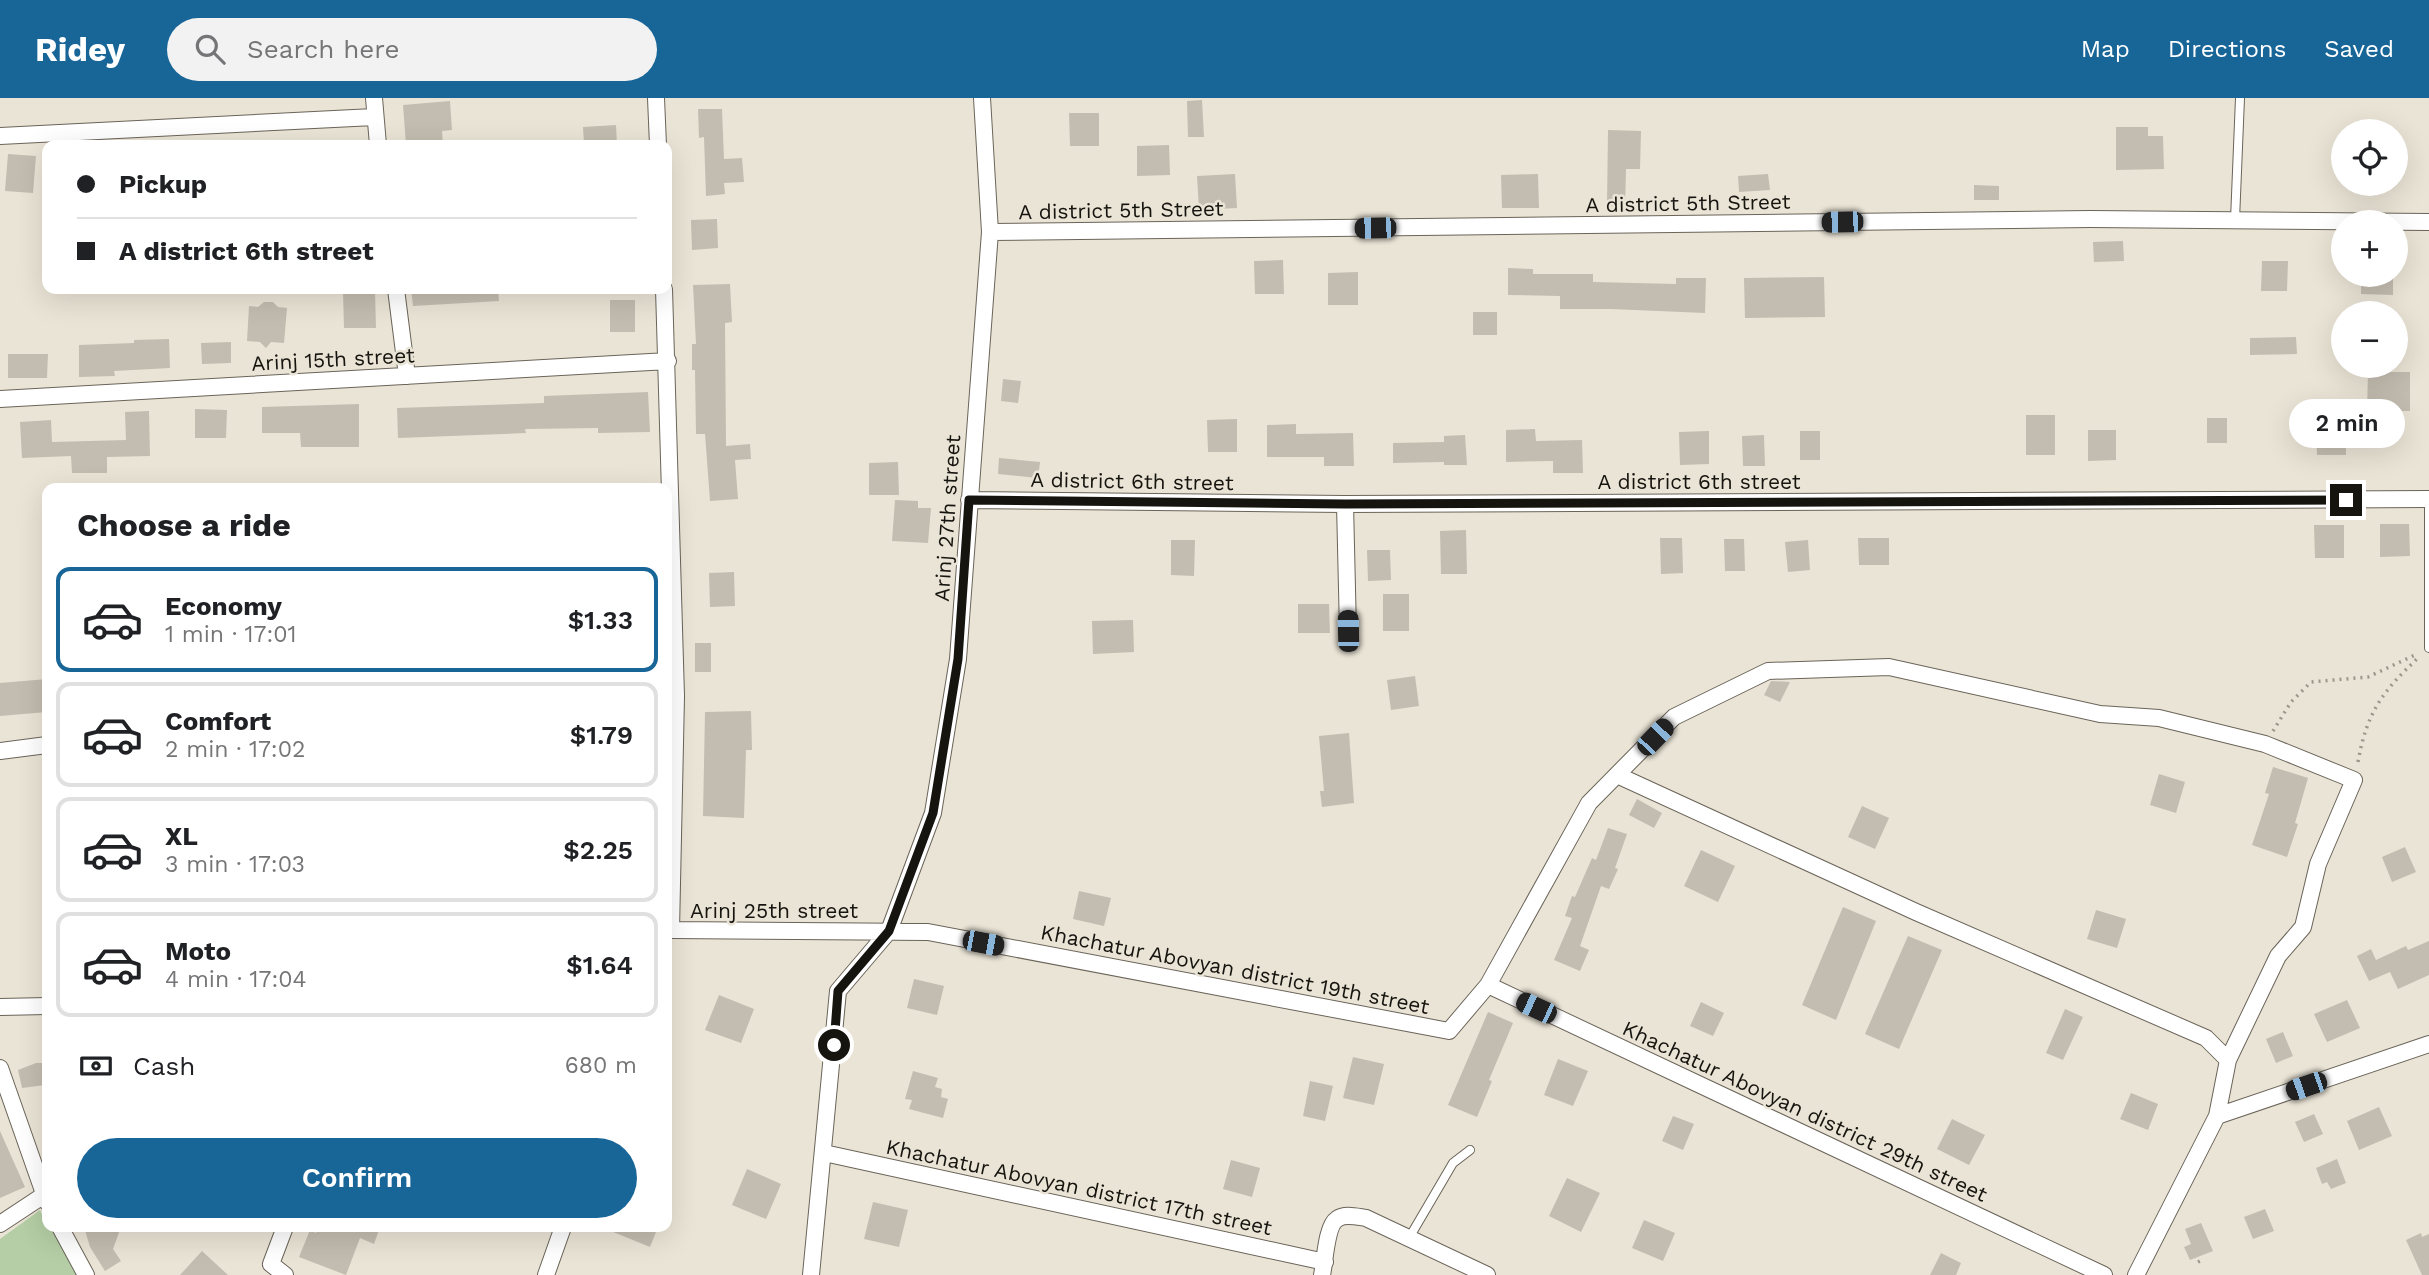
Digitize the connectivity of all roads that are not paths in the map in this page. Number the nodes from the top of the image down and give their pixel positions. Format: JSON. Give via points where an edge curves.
{"nodes":[{"id":1,"x":374,"y":98,"type":"edge"},
{"id":2,"x":656,"y":98,"type":"edge"},
{"id":3,"x":982,"y":98,"type":"edge"},
{"id":4,"x":2240,"y":98,"type":"edge"},
{"id":5,"x":374,"y":117,"type":"junction"},
{"id":6,"x":0,"y":136,"type":"edge"},
{"id":7,"x":377,"y":140,"type":"edge"},
{"id":8,"x":658,"y":140,"type":"edge"},
{"id":9,"x":2235,"y":220,"type":"junction"},
{"id":10,"x":2429,"y":222,"type":"edge"},
{"id":11,"x":990,"y":232,"type":"junction"},
{"id":12,"x":397,"y":294,"type":"edge"},
{"id":13,"x":664,"y":294,"type":"edge"},
{"id":14,"x":668,"y":361,"type":"junction"},
{"id":15,"x":407,"y":376,"type":"junction"},
{"id":16,"x":0,"y":399,"type":"edge"},
{"id":17,"x":669,"y":483,"type":"edge"},
{"id":18,"x":2429,"y":499,"type":"edge"},
{"id":19,"x":969,"y":500,"type":"junction"},
{"id":20,"x":1345,"y":504,"type":"junction"},
{"id":21,"x":1348,"y":631,"type":"dead end"},
{"id":22,"x":2428,"y":648,"type":"edge"},
{"id":23,"x":42,"y":746,"type":"edge"},
{"id":24,"x":0,"y":751,"type":"edge"},
{"id":25,"x":1617,"y":775,"type":"junction"},
{"id":26,"x":889,"y":931,"type":"junction"},
{"id":27,"x":672,"y":934,"type":"edge"},
{"id":28,"x":1489,"y":985,"type":"junction"},
{"id":29,"x":42,"y":1006,"type":"edge"},
{"id":30,"x":0,"y":1007,"type":"edge"},
{"id":31,"x":2429,"y":1044,"type":"edge"},
{"id":32,"x":2228,"y":1060,"type":"junction"},
{"id":33,"x":0,"y":1068,"type":"edge"},
{"id":34,"x":2217,"y":1116,"type":"junction"},
{"id":35,"x":1470,"y":1150,"type":"dead end"},
{"id":36,"x":824,"y":1153,"type":"junction"},
{"id":37,"x":42,"y":1189,"type":"edge"},
{"id":38,"x":42,"y":1200,"type":"edge"},
{"id":39,"x":0,"y":1224,"type":"edge"},
{"id":40,"x":64,"y":1232,"type":"edge"},
{"id":41,"x":283,"y":1232,"type":"edge"},
{"id":42,"x":561,"y":1232,"type":"edge"},
{"id":43,"x":1409,"y":1238,"type":"junction"},
{"id":44,"x":1324,"y":1268,"type":"edge"},
{"id":45,"x":86,"y":1275,"type":"edge"},
{"id":46,"x":285,"y":1275,"type":"edge"},
{"id":47,"x":545,"y":1275,"type":"edge"},
{"id":48,"x":811,"y":1275,"type":"edge"},
{"id":49,"x":1488,"y":1275,"type":"edge"},
{"id":50,"x":2104,"y":1275,"type":"edge"},
{"id":51,"x":2136,"y":1275,"type":"edge"}],
"edges":[{"from":1,"to":5,"type":"street"},
{"from":2,"to":8,"type":"street"},
{"from":3,"to":11,"type":"street","name":"Arinj 27th street"},
{"from":4,"to":9,"type":"lane"},
{"from":5,"to":6,"type":"street"},
{"from":5,"to":7,"type":"street"},
{"from":9,"to":10,"type":"street","name":"A district 5th Street"},
{"from":9,"to":11,"type":"street","name":"A district 5th Street"},
{"from":11,"to":19,"type":"street","name":"Arinj 27th street"},
{"from":12,"to":15,"type":"street"},
{"from":13,"to":14,"type":"street","name":"Arinj 25th street"},
{"from":14,"to":15,"type":"street","name":"Arinj 15th street"},
{"from":14,"to":17,"type":"street","name":"Arinj 25th street"},
{"from":15,"to":16,"type":"street","name":"Arinj 15th street"},
{"from":18,"to":20,"type":"street","name":"A district 6th street"},
{"from":18,"to":22,"type":"lane"},
{"from":19,"to":20,"type":"street","name":"A district 6th street"},
{"from":19,"to":26,"type":"street","name":"Arinj 27th street","via":[[958,659],[933,813]]},
{"from":20,"to":21,"type":"street"},
{"from":23,"to":24,"type":"street"},
{"from":25,"to":28,"type":"street","via":[[1589,803]]},
{"from":25,"to":32,"type":"street","via":[[2206,1038]]},
{"from":25,"to":32,"type":"street","via":[[1674,717],[1768,671],[1889,667],[2100,714],[2160,718],[2265,744],[2354,780],[2318,864],[2303,927],[2278,956]]},
{"from":26,"to":27,"type":"street","name":"Arinj 25th street"},
{"from":26,"to":28,"type":"street","name":"Khachatur Abovyan district 19th street","via":[[928,932],[1449,1031]]},
{"from":26,"to":36,"type":"street","name":"Arinj 27th street","via":[[838,991]]},
{"from":28,"to":50,"type":"street","name":"Khachatur Abovyan district 29th street"},
{"from":29,"to":30,"type":"street"},
{"from":31,"to":34,"type":"street"},
{"from":32,"to":34,"type":"street"},
{"from":33,"to":37,"type":"street"},
{"from":34,"to":51,"type":"street"},
{"from":35,"to":43,"type":"lane","via":[[1454,1163]]},
{"from":36,"to":44,"type":"street","name":"Khachatur Abovyan district 17th street"},
{"from":36,"to":48,"type":"street","name":"Arinj 27th street"},
{"from":38,"to":39,"type":"street"},
{"from":40,"to":45,"type":"street"},
{"from":41,"to":46,"type":"street","via":[[271,1264]]},
{"from":42,"to":47,"type":"street"},
{"from":43,"to":44,"type":"street","via":[[1366,1218],[1337,1219],[1330,1227]]},
{"from":43,"to":49,"type":"street"}]}
